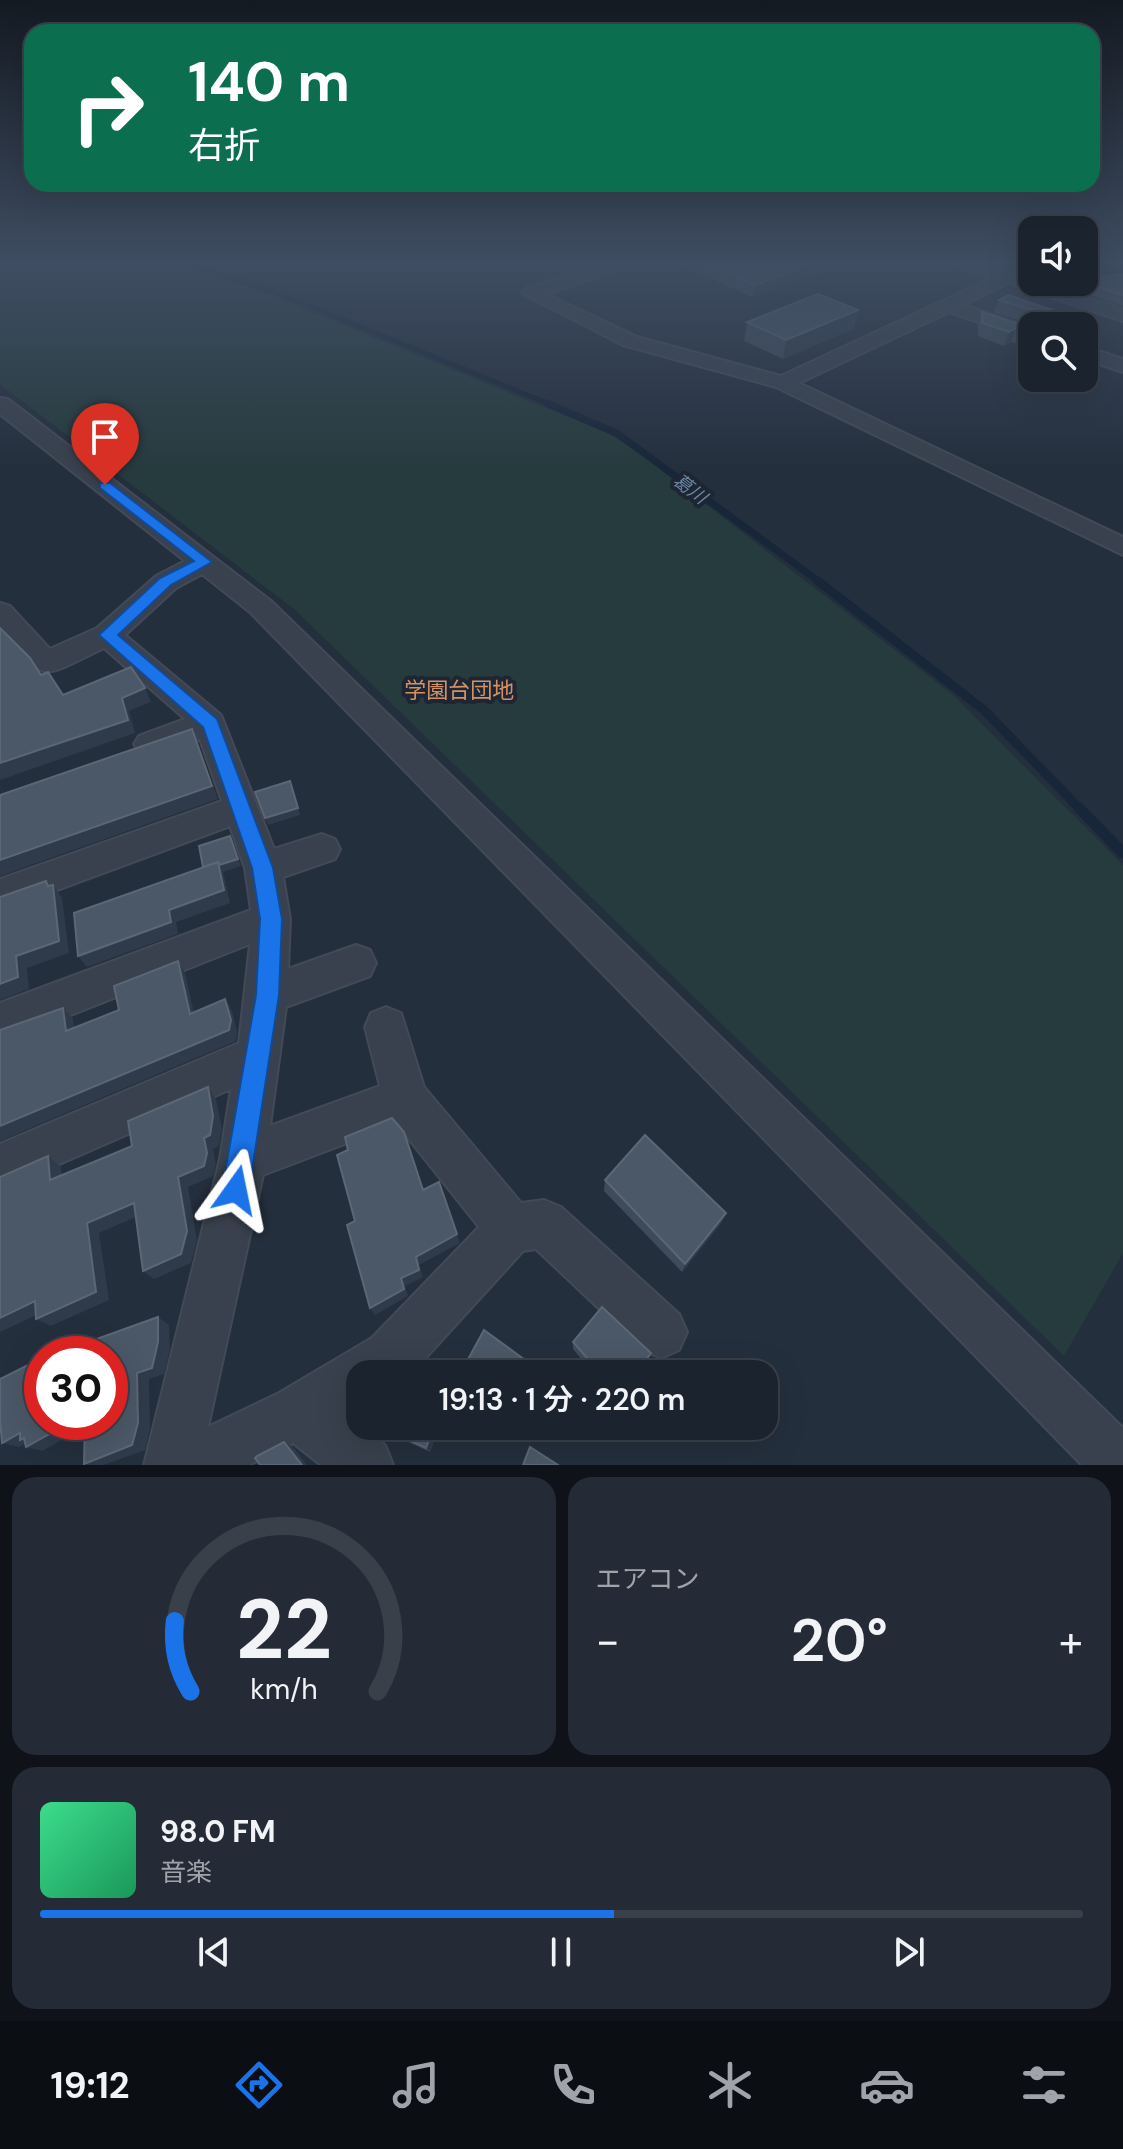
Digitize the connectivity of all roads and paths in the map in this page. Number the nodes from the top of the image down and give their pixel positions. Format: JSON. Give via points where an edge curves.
{"nodes":[{"id":1,"x":612,"y":332,"type":"edge"},
{"id":2,"x":889,"y":332,"type":"edge"},
{"id":3,"x":1098,"y":357,"type":"edge"},
{"id":4,"x":1123,"y":366,"type":"edge"},
{"id":5,"x":783,"y":383,"type":"junction"},
{"id":6,"x":0,"y":404,"type":"edge"},
{"id":7,"x":1123,"y":547,"type":"edge"},
{"id":8,"x":204,"y":562,"type":"junction"},
{"id":9,"x":0,"y":612,"type":"edge"},
{"id":10,"x":107,"y":635,"type":"junction"},
{"id":11,"x":210,"y":723,"type":"junction"},
{"id":12,"x":121,"y":755,"type":"edge"},
{"id":13,"x":242,"y":808,"type":"junction"},
{"id":14,"x":322,"y":849,"type":"dead end"},
{"id":15,"x":263,"y":868,"type":"junction"},
{"id":16,"x":0,"y":895,"type":"edge"},
{"id":17,"x":271,"y":919,"type":"junction"},
{"id":18,"x":356,"y":963,"type":"dead end"},
{"id":19,"x":267,"y":995,"type":"junction"},
{"id":20,"x":0,"y":1023,"type":"edge"},
{"id":21,"x":386,"y":1027,"type":"dead end"},
{"id":22,"x":258,"y":1056,"type":"junction"},
{"id":23,"x":405,"y":1099,"type":"junction"},
{"id":24,"x":243,"y":1159,"type":"junction"},
{"id":25,"x":0,"y":1167,"type":"edge"},
{"id":26,"x":511,"y":1229,"type":"junction"},
{"id":27,"x":661,"y":1332,"type":"dead end"},
{"id":28,"x":386,"y":1360,"type":"edge"},
{"id":29,"x":346,"y":1383,"type":"edge"},
{"id":30,"x":298,"y":1412,"type":"junction"},
{"id":31,"x":1118,"y":1458,"type":"edge"},
{"id":32,"x":172,"y":1465,"type":"edge"},
{"id":33,"x":190,"y":1465,"type":"edge"},
{"id":34,"x":365,"y":1465,"type":"edge"}],
"edges":[{"from":1,"to":5,"type":"street"},
{"from":2,"to":5,"type":"street"},
{"from":3,"to":4,"type":"street"},
{"from":5,"to":7,"type":"street"},
{"from":6,"to":8,"type":"street"},
{"from":8,"to":10,"type":"street","via":[[166,582]]},
{"from":8,"to":31,"type":"street","via":[[261,607]]},
{"from":9,"to":10,"type":"street","via":[[46,663]]},
{"from":10,"to":11,"type":"street"},
{"from":11,"to":12,"type":"street"},
{"from":11,"to":13,"type":"street"},
{"from":13,"to":15,"type":"street"},
{"from":13,"to":16,"type":"street"},
{"from":14,"to":15,"type":"street"},
{"from":15,"to":17,"type":"street"},
{"from":17,"to":19,"type":"street"},
{"from":17,"to":20,"type":"street"},
{"from":18,"to":19,"type":"street"},
{"from":19,"to":22,"type":"street"},
{"from":21,"to":23,"type":"street"},
{"from":22,"to":24,"type":"street"},
{"from":22,"to":25,"type":"street"},
{"from":23,"to":24,"type":"street"},
{"from":23,"to":26,"type":"street"},
{"from":24,"to":32,"type":"street"},
{"from":26,"to":27,"type":"street","via":[[544,1224]]},
{"from":26,"to":28,"type":"street"},
{"from":29,"to":30,"type":"street"},
{"from":30,"to":33,"type":"street"},
{"from":30,"to":34,"type":"street"}]}
